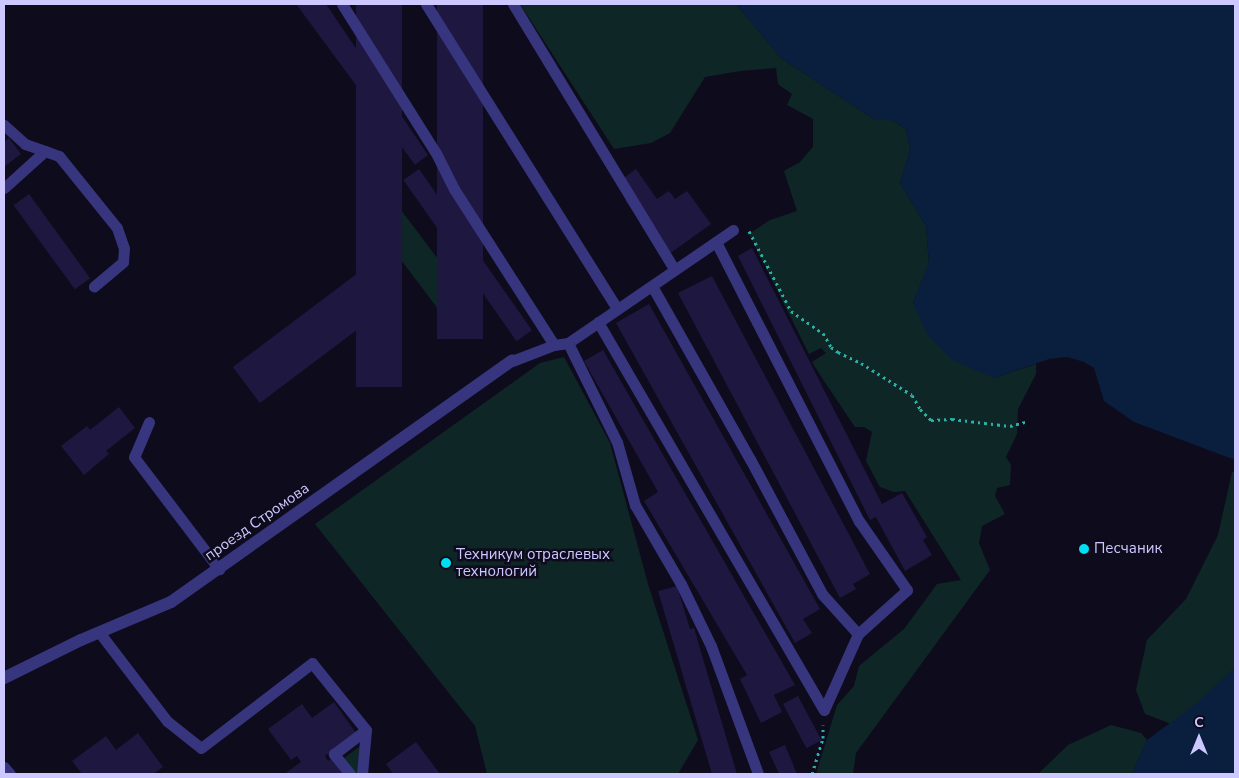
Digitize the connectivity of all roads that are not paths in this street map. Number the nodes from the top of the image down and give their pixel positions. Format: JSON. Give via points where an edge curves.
{"nodes":[{"id":1,"x":342,"y":4,"type":"edge"},
{"id":2,"x":426,"y":4,"type":"edge"},
{"id":3,"x":513,"y":4,"type":"edge"},
{"id":4,"x":4,"y":125,"type":"edge"},
{"id":5,"x":45,"y":151,"type":"junction"},
{"id":6,"x":4,"y":188,"type":"edge"},
{"id":7,"x":733,"y":230,"type":"road end"},
{"id":8,"x":716,"y":242,"type":"junction"},
{"id":9,"x":675,"y":270,"type":"junction"},
{"id":10,"x":94,"y":286,"type":"dead end"},
{"id":11,"x":652,"y":286,"type":"junction"},
{"id":12,"x":616,"y":309,"type":"junction"},
{"id":13,"x":598,"y":322,"type":"junction"},
{"id":14,"x":554,"y":344,"type":"junction"},
{"id":15,"x":568,"y":344,"type":"junction"},
{"id":16,"x":512,"y":361,"type":"joint"},
{"id":17,"x":149,"y":422,"type":"dead end"},
{"id":18,"x":219,"y":568,"type":"junction"},
{"id":19,"x":99,"y":632,"type":"junction"},
{"id":20,"x":858,"y":634,"type":"junction"},
{"id":21,"x":4,"y":678,"type":"edge"},
{"id":22,"x":366,"y":730,"type":"junction"},
{"id":23,"x":4,"y":767,"type":"edge"},
{"id":24,"x":10,"y":774,"type":"edge"},
{"id":25,"x":350,"y":774,"type":"edge"},
{"id":26,"x":362,"y":774,"type":"edge"},
{"id":27,"x":758,"y":774,"type":"edge"}],
"edges":[{"from":1,"to":14,"type":"lane","via":[[436,153],[454,189]]},
{"from":2,"to":12,"type":"lane"},
{"from":3,"to":9,"type":"lane"},
{"from":4,"to":5,"type":"lane","via":[[25,144]]},
{"from":5,"to":6,"type":"lane"},
{"from":5,"to":10,"type":"lane","via":[[58,156],[117,228],[122,242],[122,262]]},
{"from":7,"to":8,"type":"lane"},
{"from":8,"to":9,"type":"lane"},
{"from":8,"to":20,"type":"lane","via":[[860,521],[907,590]]},
{"from":9,"to":11,"type":"lane"},
{"from":11,"to":12,"type":"lane"},
{"from":11,"to":20,"type":"lane","via":[[822,594]]},
{"from":12,"to":13,"type":"lane"},
{"from":13,"to":15,"type":"lane"},
{"from":13,"to":20,"type":"lane","via":[[824,710]]},
{"from":14,"to":15,"type":"lane"},
{"from":14,"to":16,"type":"lane"},
{"from":15,"to":27,"type":"lane","via":[[616,442],[635,505],[681,584],[710,646]]},
{"from":16,"to":18,"type":"street","name":"проезд Стромова"},
{"from":17,"to":18,"type":"lane","via":[[134,456]]},
{"from":18,"to":19,"type":"street","name":"проезд Стромова","via":[[171,602]]},
{"from":19,"to":21,"type":"street","name":"проезд Стромова"},
{"from":19,"to":22,"type":"lane","via":[[168,721],[201,748],[312,664]]},
{"from":22,"to":25,"type":"lane","via":[[334,754]]},
{"from":22,"to":26,"type":"lane"},
{"from":23,"to":24,"type":"lane"}]}
